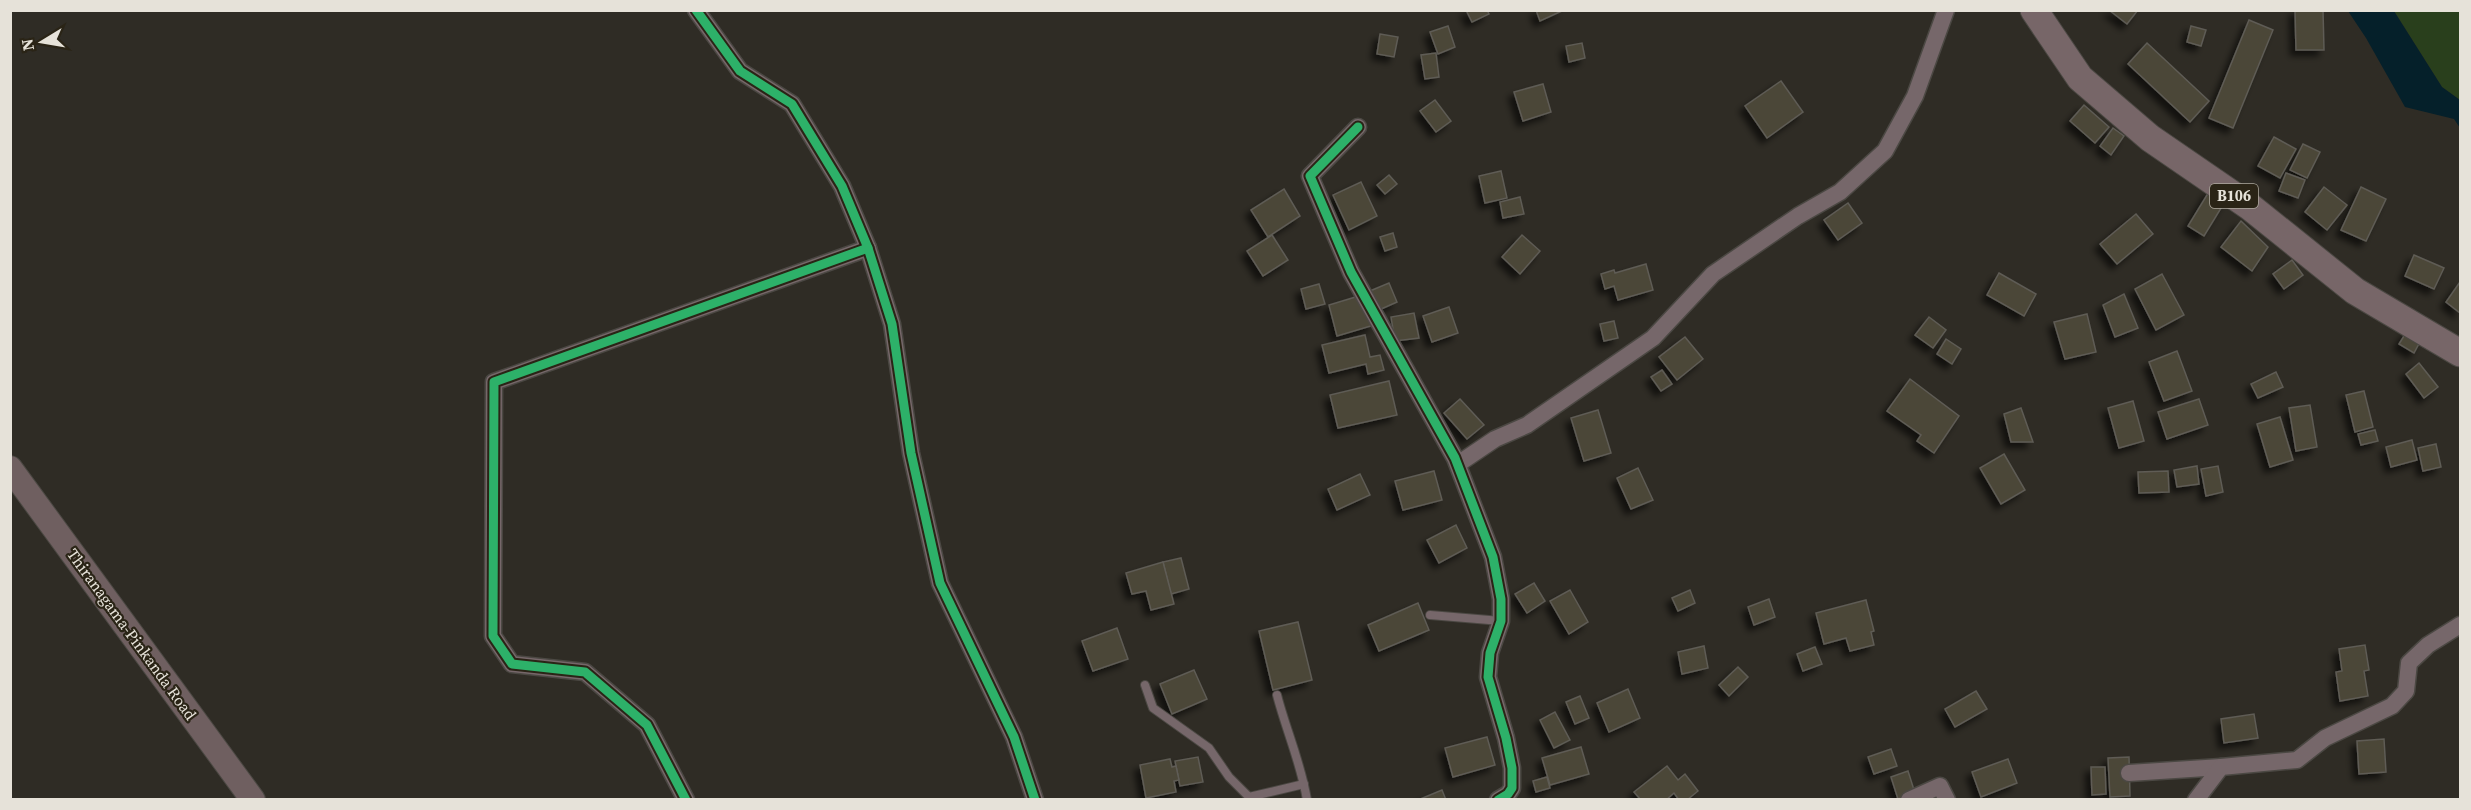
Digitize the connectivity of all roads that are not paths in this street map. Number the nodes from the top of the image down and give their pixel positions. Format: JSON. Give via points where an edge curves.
{"nodes":[{"id":1,"x":696,"y":10,"type":"edge"},
{"id":2,"x":1946,"y":10,"type":"edge"},
{"id":3,"x":2034,"y":10,"type":"edge"},
{"id":4,"x":1358,"y":127,"type":"dead end"},
{"id":5,"x":868,"y":248,"type":"junction"},
{"id":6,"x":2460,"y":353,"type":"edge"},
{"id":7,"x":1458,"y":464,"type":"junction"},
{"id":8,"x":10,"y":468,"type":"edge"},
{"id":9,"x":1430,"y":615,"type":"dead end"},
{"id":10,"x":1501,"y":621,"type":"junction"},
{"id":11,"x":2460,"y":625,"type":"edge"},
{"id":12,"x":1145,"y":685,"type":"dead end"},
{"id":13,"x":1277,"y":695,"type":"dead end"},
{"id":14,"x":2221,"y":767,"type":"junction"},
{"id":15,"x":2129,"y":773,"type":"dead end"},
{"id":16,"x":1304,"y":784,"type":"junction"},
{"id":17,"x":253,"y":800,"type":"edge"},
{"id":18,"x":686,"y":800,"type":"edge"},
{"id":19,"x":1035,"y":800,"type":"edge"},
{"id":20,"x":1307,"y":800,"type":"edge"},
{"id":21,"x":1498,"y":800,"type":"edge"},
{"id":22,"x":1909,"y":800,"type":"edge"},
{"id":23,"x":1947,"y":800,"type":"edge"},
{"id":24,"x":2196,"y":800,"type":"edge"}],
"edges":[{"from":1,"to":5,"type":"street","via":[[740,71],[792,104],[842,186]]},
{"from":2,"to":7,"type":"street","via":[[1916,96],[1885,151],[1840,192],[1713,274],[1653,338],[1527,425],[1495,439]]},
{"from":3,"to":6,"type":"main road","number":"B106","via":[[2080,78],[2150,138],[2249,206],[2355,291]]},
{"from":4,"to":7,"type":"street","via":[[1310,176],[1351,272]]},
{"from":5,"to":18,"type":"street","via":[[494,382],[492,636],[512,664],[585,672],[647,725]]},
{"from":5,"to":19,"type":"street","via":[[892,324],[911,453],[940,583],[1014,737]]},
{"from":7,"to":10,"type":"street","via":[[1493,557]]},
{"from":8,"to":17,"type":"street","name":"Thiranagama-Pinkanda Road"},
{"from":9,"to":10,"type":"lane"},
{"from":10,"to":21,"type":"street","via":[[1490,653],[1488,677],[1506,738],[1512,788]]},
{"from":11,"to":14,"type":"street","via":[[2428,645],[2409,663],[2406,692],[2392,706],[2325,738],[2297,760]]},
{"from":12,"to":16,"type":"lane","via":[[1153,708],[1209,748],[1249,797]]},
{"from":13,"to":16,"type":"lane"},
{"from":14,"to":15,"type":"street"},
{"from":14,"to":24,"type":"street"},
{"from":16,"to":20,"type":"lane"},
{"from":22,"to":23,"type":"street","via":[[1940,786]]}]}
